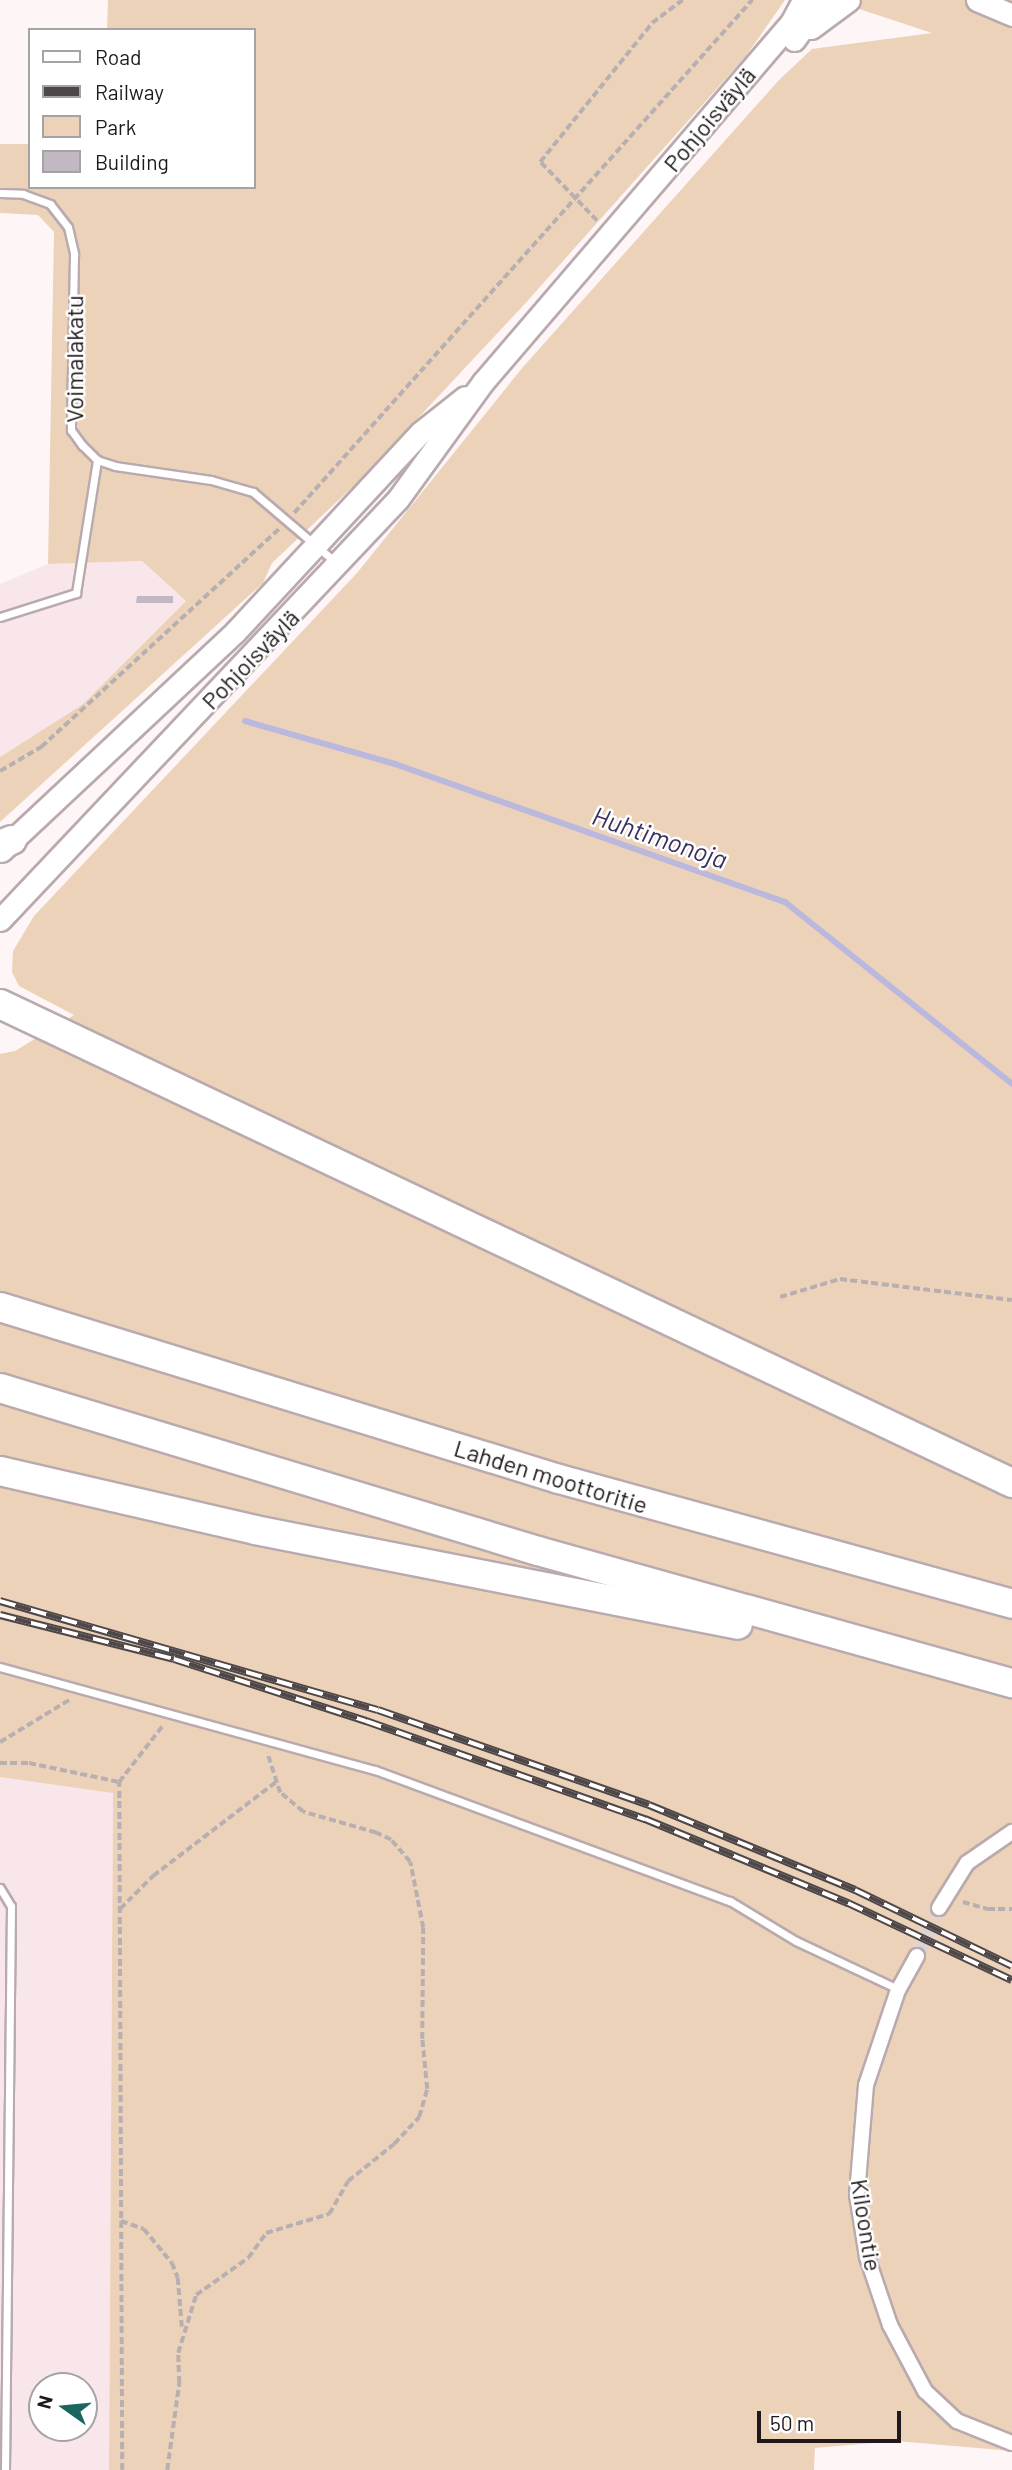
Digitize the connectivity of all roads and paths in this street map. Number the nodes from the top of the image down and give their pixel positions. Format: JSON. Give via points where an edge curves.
{"nodes":[{"id":1,"x":683,"y":0,"type":"edge"},
{"id":2,"x":752,"y":0,"type":"edge"},
{"id":3,"x":803,"y":0,"type":"edge"},
{"id":4,"x":823,"y":0,"type":"edge"},
{"id":5,"x":849,"y":0,"type":"edge"},
{"id":6,"x":977,"y":0,"type":"edge"},
{"id":7,"x":1012,"y":15,"type":"edge"},
{"id":8,"x":793,"y":42,"type":"junction"},
{"id":9,"x":0,"y":193,"type":"edge"},
{"id":10,"x":574,"y":198,"type":"junction"},
{"id":11,"x":612,"y":236,"type":"junction"},
{"id":12,"x":483,"y":382,"type":"junction"},
{"id":13,"x":97,"y":460,"type":"junction"},
{"id":14,"x":289,"y":519,"type":"junction"},
{"id":15,"x":317,"y":546,"type":"junction"},
{"id":16,"x":339,"y":566,"type":"junction"},
{"id":17,"x":0,"y":617,"type":"edge"},
{"id":18,"x":0,"y":771,"type":"edge"},
{"id":19,"x":4,"y":846,"type":"edge"},
{"id":20,"x":0,"y":920,"type":"edge"},
{"id":21,"x":0,"y":987,"type":"edge"},
{"id":22,"x":0,"y":1004,"type":"edge"},
{"id":23,"x":56,"y":1031,"type":"junction"},
{"id":24,"x":780,"y":1297,"type":"dead end"},
{"id":25,"x":1012,"y":1300,"type":"edge"},
{"id":26,"x":0,"y":1307,"type":"edge"},
{"id":27,"x":0,"y":1388,"type":"edge"},
{"id":28,"x":1,"y":1472,"type":"edge"},
{"id":29,"x":1012,"y":1483,"type":"edge"},
{"id":30,"x":1012,"y":1604,"type":"edge"},
{"id":31,"x":0,"y":1667,"type":"edge"},
{"id":32,"x":970,"y":1672,"type":"junction"},
{"id":33,"x":1012,"y":1683,"type":"edge"},
{"id":34,"x":89,"y":1689,"type":"junction"},
{"id":35,"x":173,"y":1712,"type":"junction"},
{"id":36,"x":263,"y":1738,"type":"junction"},
{"id":37,"x":0,"y":1742,"type":"edge"},
{"id":38,"x":0,"y":1763,"type":"edge"},
{"id":39,"x":119,"y":1782,"type":"junction"},
{"id":40,"x":276,"y":1782,"type":"junction"},
{"id":41,"x":1012,"y":1832,"type":"edge"},
{"id":42,"x":0,"y":1888,"type":"edge"},
{"id":43,"x":942,"y":1902,"type":"joint"},
{"id":44,"x":1012,"y":1909,"type":"edge"},
{"id":45,"x":120,"y":1910,"type":"junction"},
{"id":46,"x":917,"y":1956,"type":"tunnel mouth"},
{"id":47,"x":898,"y":1990,"type":"junction"},
{"id":48,"x":121,"y":2221,"type":"junction"},
{"id":49,"x":182,"y":2331,"type":"junction"},
{"id":50,"x":1012,"y":2443,"type":"edge"},
{"id":51,"x":5,"y":2470,"type":"edge"},
{"id":52,"x":122,"y":2470,"type":"edge"},
{"id":53,"x":167,"y":2470,"type":"edge"}],
"edges":[{"from":1,"to":10,"type":"path","via":[[652,23],[540,162]]},
{"from":2,"to":10,"type":"path"},
{"from":3,"to":11,"type":"main road","name":"Pohjoisväylä","via":[[792,21]]},
{"from":4,"to":8,"type":"main road","name":"Pohjoisväylä"},
{"from":5,"to":8,"type":"main road","name":"Pohjoisväylä"},
{"from":6,"to":7,"type":"main road"},
{"from":8,"to":11,"type":"main road","name":"Pohjoisväylä"},
{"from":9,"to":13,"type":"lane","name":"Voimalakatu","via":[[23,194],[50,204],[68,227],[74,254],[71,430]]},
{"from":10,"to":11,"type":"path"},
{"from":10,"to":14,"type":"path"},
{"from":11,"to":12,"type":"main road","name":"Pohjoisväylä"},
{"from":12,"to":15,"type":"main road","name":"Pohjoisväylä","via":[[421,432]]},
{"from":12,"to":16,"type":"main road","name":"Pohjoisväylä","via":[[440,445]]},
{"from":13,"to":14,"type":"lane","via":[[253,492]]},
{"from":13,"to":17,"type":"lane","via":[[76,593]]},
{"from":14,"to":15,"type":"lane"},
{"from":14,"to":18,"type":"path","via":[[41,747]]},
{"from":15,"to":16,"type":"lane"},
{"from":15,"to":19,"type":"main road","name":"Pohjoisväylä","via":[[235,632]]},
{"from":16,"to":20,"type":"main road","name":"Pohjoisväylä"},
{"from":21,"to":23,"type":"highway","via":[[34,1008]]},
{"from":22,"to":23,"type":"highway"},
{"from":23,"to":29,"type":"highway"},
{"from":24,"to":25,"type":"path","via":[[840,1279]]},
{"from":26,"to":30,"type":"highway","name":"Lahden moottoritie","via":[[596,1490]]},
{"from":27,"to":32,"type":"highway","via":[[538,1551]]},
{"from":28,"to":32,"type":"highway","via":[[255,1530]]},
{"from":31,"to":34,"type":"lane"},
{"from":32,"to":33,"type":"highway"},
{"from":34,"to":35,"type":"lane"},
{"from":34,"to":37,"type":"path"},
{"from":35,"to":36,"type":"lane"},
{"from":35,"to":39,"type":"path"},
{"from":36,"to":40,"type":"path"},
{"from":36,"to":47,"type":"lane","via":[[375,1770],[730,1901],[796,1941]]},
{"from":38,"to":39,"type":"path","via":[[29,1763]]},
{"from":39,"to":45,"type":"path"},
{"from":40,"to":45,"type":"path","via":[[153,1876]]},
{"from":40,"to":49,"type":"path","via":[[280,1793],[303,1812],[391,1840],[410,1862],[423,1928],[422,2039],[427,2090],[419,2117],[348,2181],[329,2214],[267,2233],[248,2258],[196,2295]]},
{"from":41,"to":43,"type":"street","via":[[967,1863]]},
{"from":42,"to":51,"type":"lane","via":[[11,1906]]},
{"from":43,"to":44,"type":"path"},
{"from":45,"to":48,"type":"path"},
{"from":46,"to":47,"type":"street","name":"Kiloontie"},
{"from":47,"to":50,"type":"street","name":"Kiloontie","via":[[866,2085],[859,2139],[857,2195],[867,2257],[890,2325],[925,2391],[957,2421]]},
{"from":48,"to":49,"type":"path","via":[[144,2230],[172,2263],[178,2278]]},
{"from":48,"to":52,"type":"path"},
{"from":49,"to":53,"type":"path"}]}
